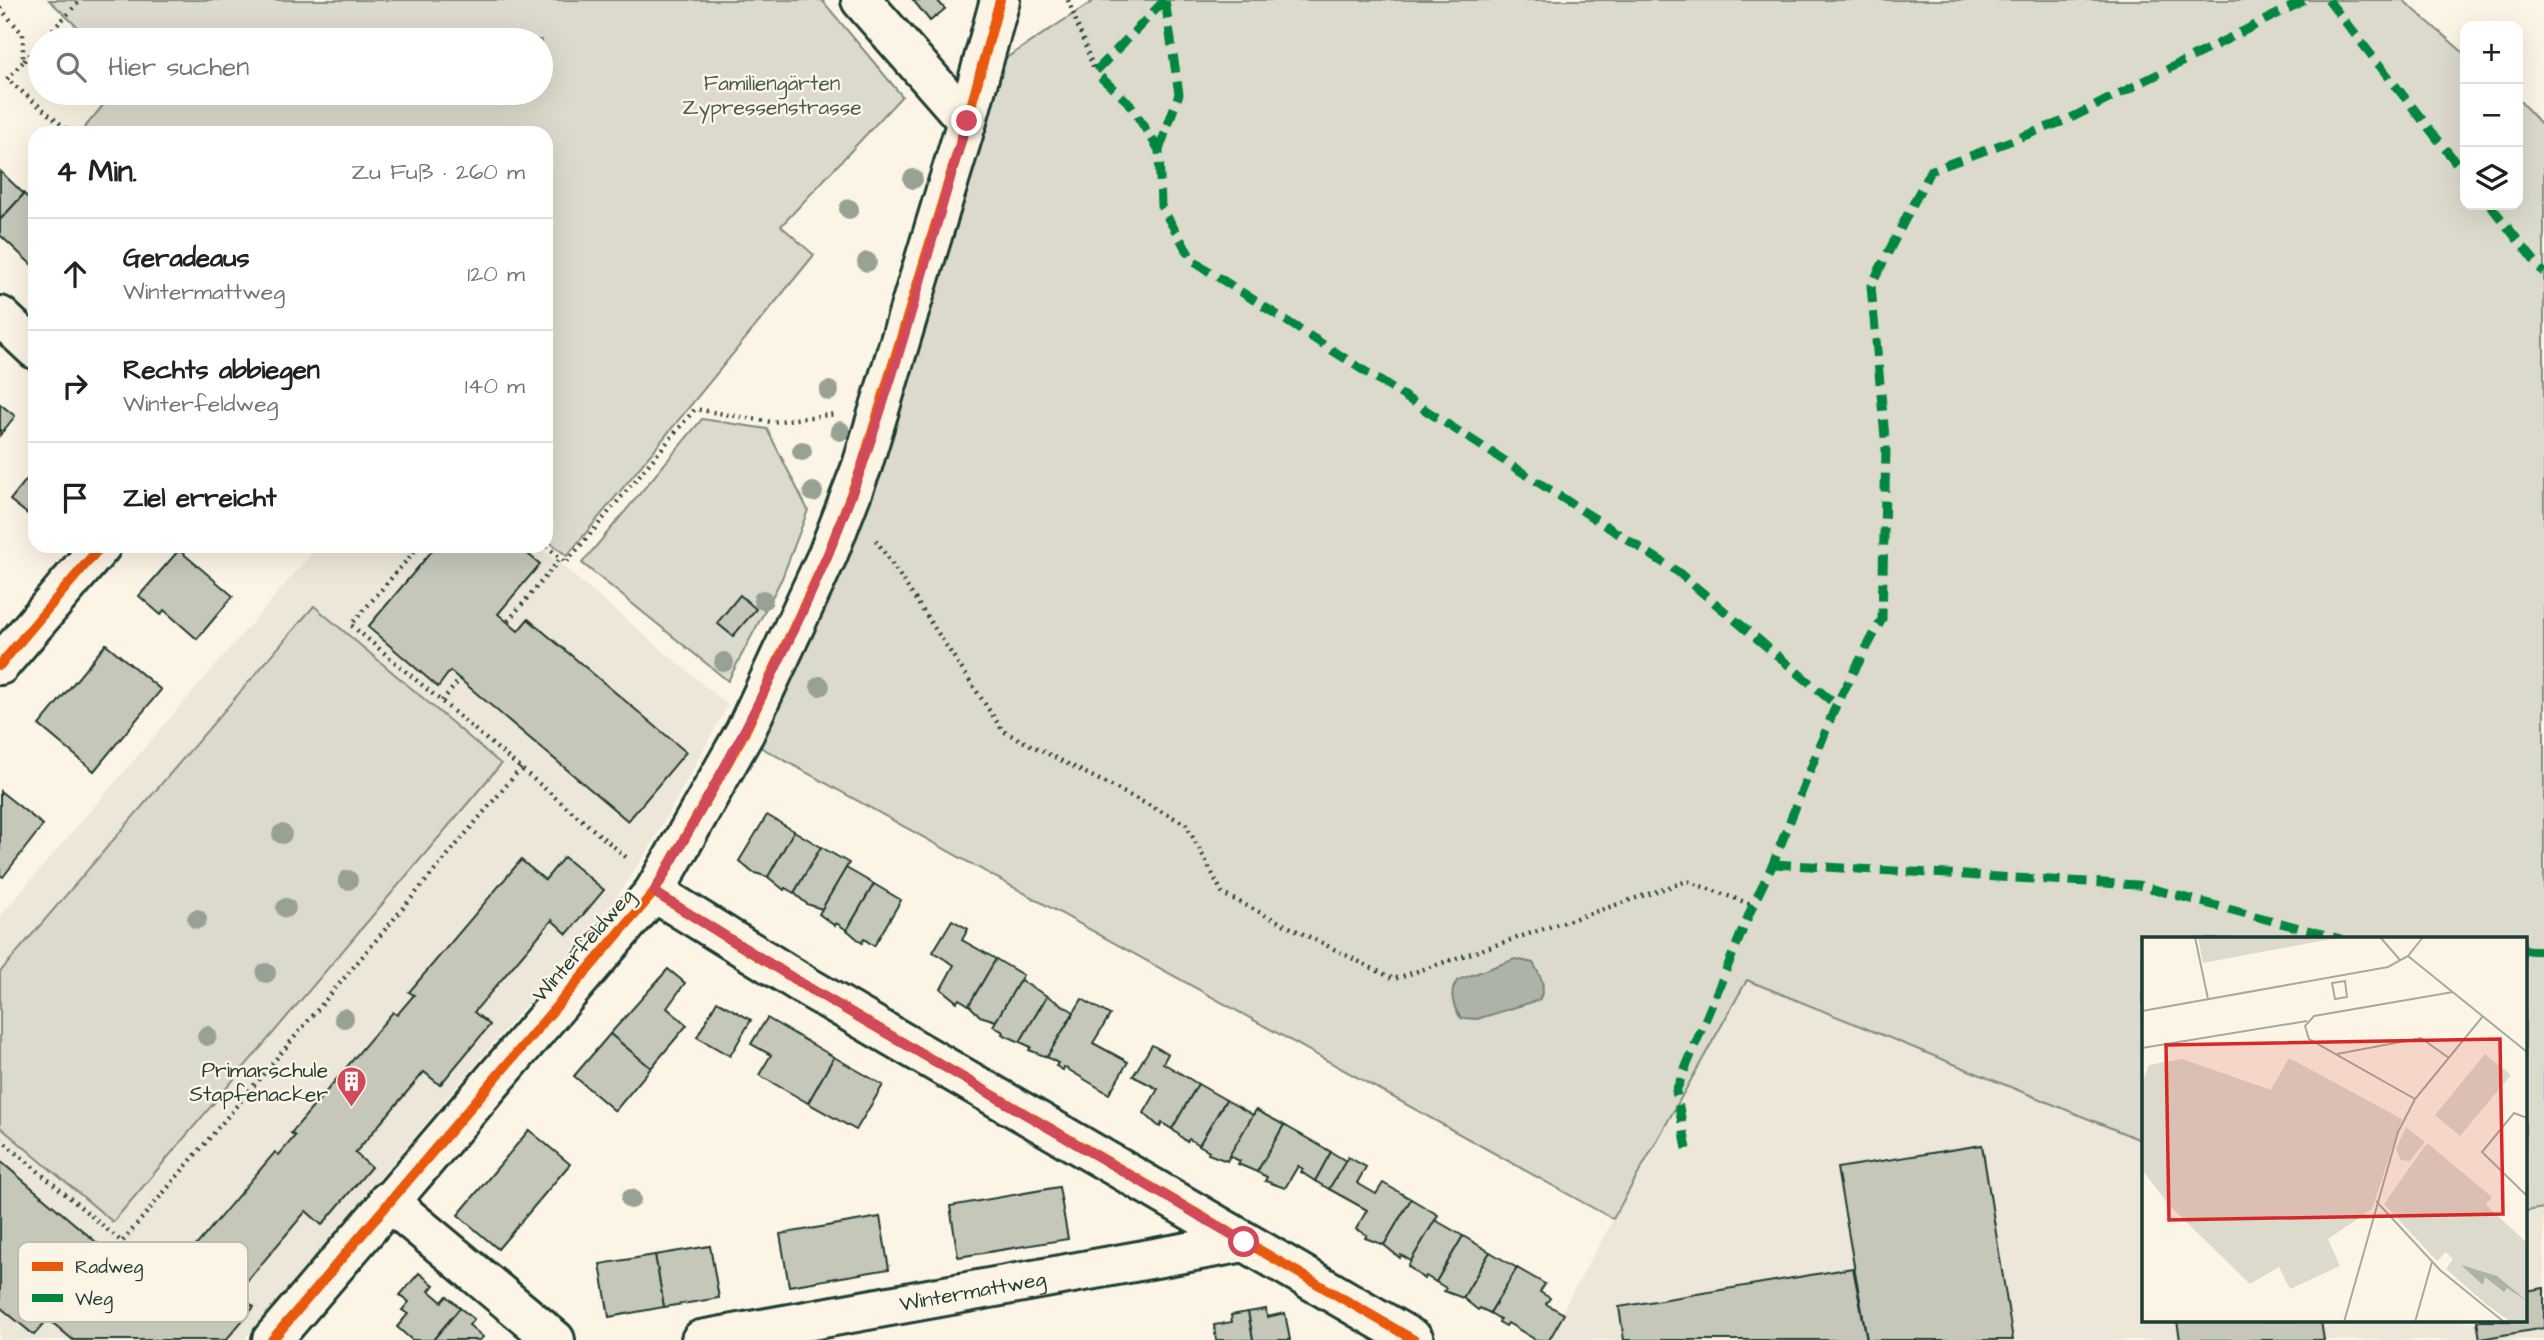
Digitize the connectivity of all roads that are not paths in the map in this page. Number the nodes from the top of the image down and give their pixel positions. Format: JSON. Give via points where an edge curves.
{"nodes":[{"id":1,"x":861,"y":0,"type":"edge"},
{"id":2,"x":1000,"y":0,"type":"edge"},
{"id":3,"x":967,"y":121,"type":"junction"},
{"id":4,"x":0,"y":316,"type":"edge"},
{"id":5,"x":28,"y":342,"type":"edge"},
{"id":6,"x":95,"y":553,"type":"edge"},
{"id":7,"x":0,"y":665,"type":"edge"},
{"id":8,"x":654,"y":892,"type":"junction"},
{"id":9,"x":388,"y":1201,"type":"junction"},
{"id":10,"x":1244,"y":1242,"type":"junction"},
{"id":11,"x":272,"y":1340,"type":"edge"},
{"id":12,"x":555,"y":1340,"type":"edge"},
{"id":13,"x":701,"y":1340,"type":"edge"},
{"id":14,"x":1414,"y":1340,"type":"edge"}],
"edges":[{"from":1,"to":3,"type":"street"},
{"from":2,"to":3,"type":"street","name":"Winterfeldweg"},
{"from":3,"to":8,"type":"street","name":"Winterfeldweg","via":[[893,370],[844,514],[745,732]]},
{"from":4,"to":5,"type":"street"},
{"from":6,"to":7,"type":"street"},
{"from":8,"to":9,"type":"street","name":"Winterfeldweg"},
{"from":8,"to":10,"type":"street"},
{"from":9,"to":11,"type":"street","name":"Winterfeldweg"},
{"from":9,"to":12,"type":"street"},
{"from":10,"to":13,"type":"street","name":"Wintermattweg"},
{"from":10,"to":14,"type":"street"}]}
